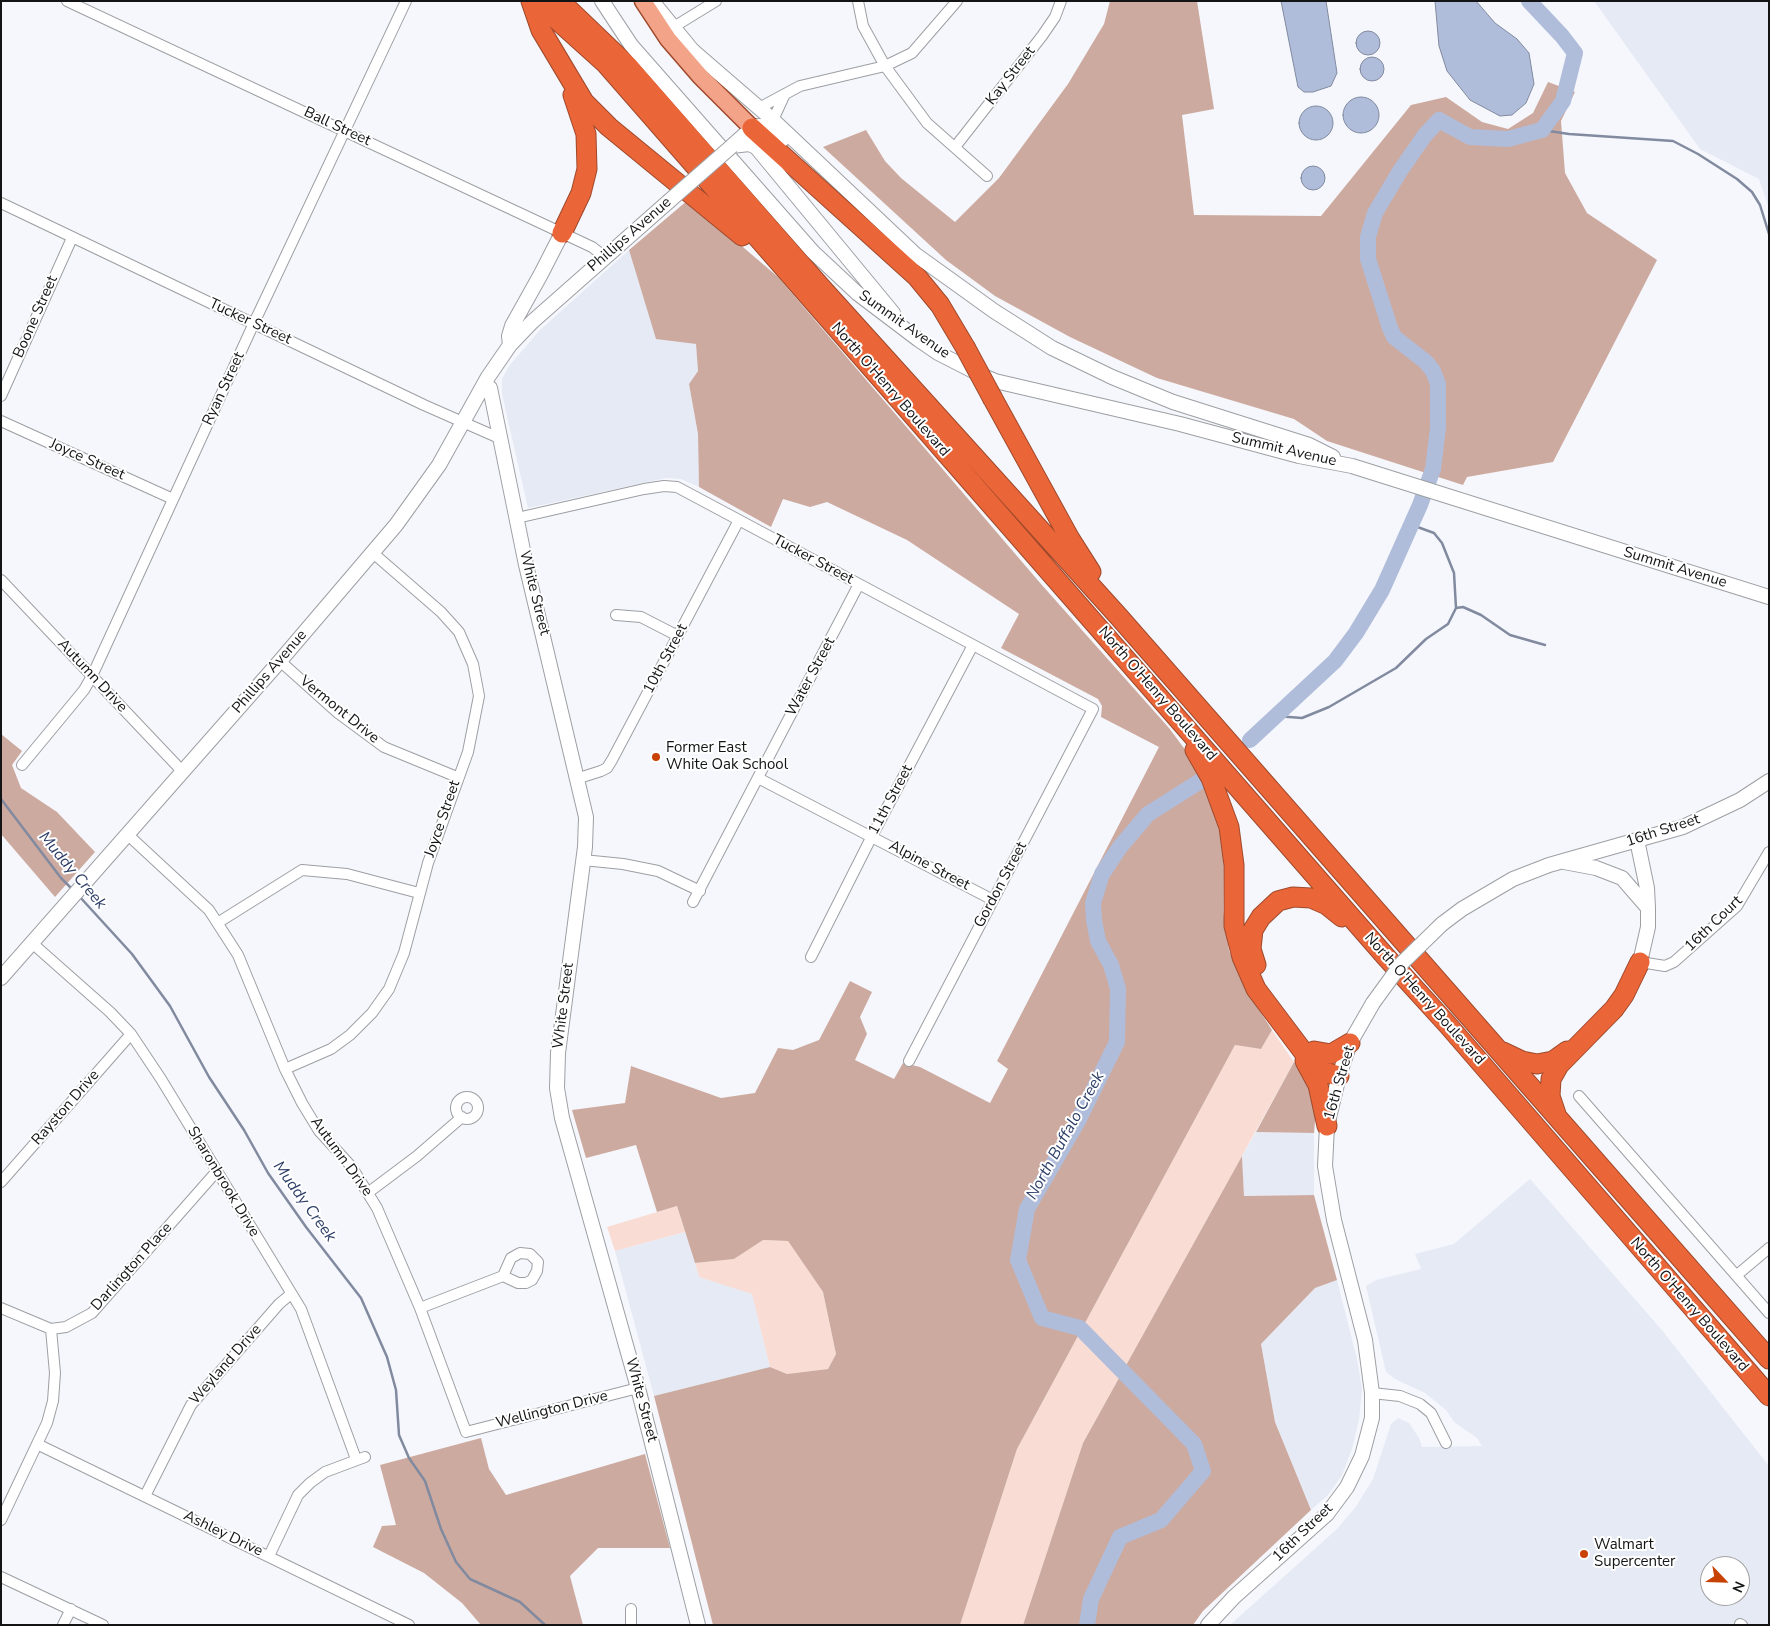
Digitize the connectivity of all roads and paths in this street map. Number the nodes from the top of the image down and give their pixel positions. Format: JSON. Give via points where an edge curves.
{"nodes":[{"id":1,"x":67,"y":1,"type":"edge"},
{"id":2,"x":406,"y":1,"type":"edge"},
{"id":3,"x":532,"y":1,"type":"edge"},
{"id":4,"x":536,"y":1,"type":"edge"},
{"id":5,"x":560,"y":1,"type":"edge"},
{"id":6,"x":602,"y":1,"type":"edge"},
{"id":7,"x":643,"y":1,"type":"edge"},
{"id":8,"x":652,"y":1,"type":"edge"},
{"id":9,"x":716,"y":1,"type":"edge"},
{"id":10,"x":858,"y":1,"type":"edge"},
{"id":11,"x":957,"y":1,"type":"edge"},
{"id":12,"x":1061,"y":1,"type":"edge"},
{"id":13,"x":86,"y":5,"type":"edge"},
{"id":14,"x":672,"y":28,"type":"junction"},
{"id":15,"x":885,"y":66,"type":"junction"},
{"id":16,"x":567,"y":77,"type":"junction"},
{"id":17,"x":785,"y":93,"type":"junction"},
{"id":18,"x":759,"y":108,"type":"junction"},
{"id":19,"x":773,"y":120,"type":"junction"},
{"id":20,"x":752,"y":128,"type":"junction"},
{"id":21,"x":346,"y":131,"type":"junction"},
{"id":22,"x":732,"y":146,"type":"junction"},
{"id":23,"x":955,"y":147,"type":"junction"},
{"id":24,"x":987,"y":176,"type":"dead end"},
{"id":25,"x":853,"y":195,"type":"junction"},
{"id":26,"x":1,"y":204,"type":"edge"},
{"id":27,"x":562,"y":233,"type":"junction"},
{"id":28,"x":72,"y":238,"type":"junction"},
{"id":29,"x":604,"y":257,"type":"junction"},
{"id":30,"x":789,"y":276,"type":"junction"},
{"id":31,"x":254,"y":323,"type":"junction"},
{"id":32,"x":919,"y":340,"type":"junction"},
{"id":33,"x":510,"y":345,"type":"junction"},
{"id":34,"x":484,"y":384,"type":"junction"},
{"id":35,"x":1,"y":396,"type":"edge"},
{"id":36,"x":1,"y":421,"type":"edge"},
{"id":37,"x":463,"y":422,"type":"junction"},
{"id":38,"x":499,"y":438,"type":"junction"},
{"id":39,"x":1352,"y":466,"type":"junction"},
{"id":40,"x":173,"y":499,"type":"junction"},
{"id":41,"x":517,"y":518,"type":"junction"},
{"id":42,"x":739,"y":520,"type":"junction"},
{"id":43,"x":373,"y":553,"type":"junction"},
{"id":44,"x":1,"y":580,"type":"edge"},
{"id":45,"x":859,"y":584,"type":"junction"},
{"id":46,"x":1769,"y":597,"type":"edge"},
{"id":47,"x":616,"y":614,"type":"dead end"},
{"id":48,"x":1120,"y":618,"type":"junction"},
{"id":49,"x":678,"y":636,"type":"junction"},
{"id":50,"x":973,"y":645,"type":"junction"},
{"id":51,"x":280,"y":661,"type":"junction"},
{"id":52,"x":92,"y":676,"type":"junction"},
{"id":53,"x":1093,"y":709,"type":"joint"},
{"id":54,"x":1176,"y":716,"type":"junction"},
{"id":55,"x":22,"y":765,"type":"dead end"},
{"id":56,"x":183,"y":772,"type":"junction"},
{"id":57,"x":457,"y":777,"type":"junction"},
{"id":58,"x":758,"y":778,"type":"junction"},
{"id":59,"x":576,"y":779,"type":"junction"},
{"id":60,"x":1769,"y":781,"type":"edge"},
{"id":61,"x":127,"y":834,"type":"junction"},
{"id":62,"x":872,"y":836,"type":"junction"},
{"id":63,"x":1637,"y":840,"type":"junction"},
{"id":64,"x":1769,"y":852,"type":"edge"},
{"id":65,"x":583,"y":860,"type":"junction"},
{"id":66,"x":1561,"y":862,"type":"junction"},
{"id":67,"x":700,"y":891,"type":"junction"},
{"id":68,"x":420,"y":893,"type":"junction"},
{"id":69,"x":993,"y":900,"type":"junction"},
{"id":70,"x":693,"y":902,"type":"dead end"},
{"id":71,"x":1648,"y":908,"type":"junction"},
{"id":72,"x":219,"y":922,"type":"junction"},
{"id":73,"x":32,"y":943,"type":"junction"},
{"id":74,"x":811,"y":957,"type":"dead end"},
{"id":75,"x":1386,"y":957,"type":"junction"},
{"id":76,"x":1640,"y":962,"type":"junction"},
{"id":77,"x":1,"y":978,"type":"edge"},
{"id":78,"x":1592,"y":1032,"type":"junction"},
{"id":79,"x":131,"y":1034,"type":"junction"},
{"id":80,"x":1350,"y":1043,"type":"junction"},
{"id":81,"x":1496,"y":1048,"type":"junction"},
{"id":82,"x":1306,"y":1049,"type":"junction"},
{"id":83,"x":909,"y":1061,"type":"dead end"},
{"id":84,"x":285,"y":1069,"type":"junction"},
{"id":85,"x":1339,"y":1076,"type":"junction"},
{"id":86,"x":1579,"y":1096,"type":"dead end"},
{"id":87,"x":462,"y":1117,"type":"dead end"},
{"id":88,"x":1558,"y":1120,"type":"junction"},
{"id":89,"x":1327,"y":1126,"type":"junction"},
{"id":90,"x":217,"y":1171,"type":"junction"},
{"id":91,"x":1,"y":1182,"type":"edge"},
{"id":92,"x":368,"y":1192,"type":"junction"},
{"id":93,"x":1769,"y":1248,"type":"edge"},
{"id":94,"x":1737,"y":1275,"type":"junction"},
{"id":95,"x":503,"y":1276,"type":"dead end"},
{"id":96,"x":291,"y":1294,"type":"junction"},
{"id":97,"x":1,"y":1308,"type":"edge"},
{"id":98,"x":420,"y":1308,"type":"junction"},
{"id":99,"x":1769,"y":1313,"type":"edge"},
{"id":100,"x":51,"y":1329,"type":"junction"},
{"id":101,"x":1730,"y":1352,"type":"junction"},
{"id":102,"x":1769,"y":1359,"type":"edge"},
{"id":103,"x":638,"y":1388,"type":"junction"},
{"id":104,"x":1372,"y":1392,"type":"junction"},
{"id":105,"x":1769,"y":1396,"type":"edge"},
{"id":106,"x":1769,"y":1405,"type":"edge"},
{"id":107,"x":466,"y":1432,"type":"joint"},
{"id":108,"x":1446,"y":1443,"type":"dead end"},
{"id":109,"x":37,"y":1444,"type":"junction"},
{"id":110,"x":145,"y":1496,"type":"junction"},
{"id":111,"x":1,"y":1520,"type":"edge"},
{"id":112,"x":269,"y":1556,"type":"junction"},
{"id":113,"x":1,"y":1577,"type":"edge"},
{"id":114,"x":70,"y":1609,"type":"junction"},
{"id":115,"x":631,"y":1609,"type":"dead end"},
{"id":116,"x":63,"y":1625,"type":"edge"},
{"id":117,"x":103,"y":1625,"type":"edge"},
{"id":118,"x":409,"y":1625,"type":"edge"},
{"id":119,"x":631,"y":1625,"type":"edge"},
{"id":120,"x":698,"y":1625,"type":"edge"},
{"id":121,"x":1208,"y":1625,"type":"edge"}],
"edges":[{"from":1,"to":13,"type":"street","name":"Ball Street"},
{"from":2,"to":21,"type":"street","name":"Ryan Street"},
{"from":3,"to":16,"type":"highway","via":[[541,30]]},
{"from":4,"to":30,"type":"highway","name":"North O'Henry Boulevard","via":[[606,64]]},
{"from":5,"to":48,"type":"highway","name":"North O'Henry Boulevard","via":[[628,66],[819,286]]},
{"from":6,"to":32,"type":"main road","name":"Summit Avenue","via":[[631,45],[813,252],[857,293]]},
{"from":7,"to":20,"type":"main road","via":[[693,69]]},
{"from":8,"to":14,"type":"main road","name":"Summit Avenue"},
{"from":9,"to":14,"type":"street"},
{"from":10,"to":15,"type":"street","via":[[863,26]]},
{"from":11,"to":15,"type":"street","via":[[912,53]]},
{"from":12,"to":23,"type":"street","name":"Kay Street","via":[[1042,36]]},
{"from":13,"to":21,"type":"street","name":"Ball Street"},
{"from":14,"to":18,"type":"main road","name":"Summit Avenue","via":[[692,50]]},
{"from":15,"to":17,"type":"street","via":[[800,86]]},
{"from":15,"to":23,"type":"street","via":[[927,123]]},
{"from":16,"to":27,"type":"highway","via":[[586,134],[588,154],[584,182]]},
{"from":16,"to":30,"type":"highway","via":[[584,102],[609,127]]},
{"from":17,"to":18,"type":"street"},
{"from":17,"to":19,"type":"street"},
{"from":18,"to":19,"type":"main road","name":"Summit Avenue"},
{"from":19,"to":25,"type":"main road","name":"Summit Avenue"},
{"from":20,"to":22,"type":"main road","name":"Phillips Avenue"},
{"from":20,"to":25,"type":"main road","via":[[767,127],[835,186]]},
{"from":20,"to":48,"type":"highway","bridge":true,"via":[[917,277],[940,306],[1070,539]]},
{"from":21,"to":27,"type":"street","name":"Ball Street"},
{"from":21,"to":31,"type":"street","name":"Ryan Street"},
{"from":22,"to":29,"type":"main road","name":"Phillips Avenue","bridge":true},
{"from":22,"to":32,"type":"main road","via":[[749,144],[756,147],[890,310]]},
{"from":23,"to":24,"type":"street"},
{"from":25,"to":39,"type":"main road","name":"Summit Avenue","via":[[916,255],[994,312],[1052,348],[1173,402],[1309,446]]},
{"from":26,"to":28,"type":"street","name":"Tucker Street"},
{"from":27,"to":29,"type":"street","name":"Ball Street","via":[[592,247]]},
{"from":27,"to":33,"type":"main road","name":"Phillips Avenue","via":[[512,326]]},
{"from":28,"to":31,"type":"street","name":"Tucker Street"},
{"from":28,"to":35,"type":"street","name":"Boone Street"},
{"from":29,"to":33,"type":"main road","name":"Phillips Avenue"},
{"from":30,"to":54,"type":"highway","name":"North O'Henry Boulevard"},
{"from":31,"to":37,"type":"street","name":"Tucker Street"},
{"from":31,"to":40,"type":"street","name":"Ryan Street"},
{"from":32,"to":39,"type":"main road","name":"Summit Avenue","via":[[994,381],[1180,424],[1299,456]]},
{"from":33,"to":34,"type":"main road","name":"Phillips Avenue"},
{"from":34,"to":37,"type":"main road","name":"Phillips Avenue"},
{"from":34,"to":38,"type":"main road","name":"White Street","via":[[490,388]]},
{"from":36,"to":40,"type":"street","name":"Joyce Street"},
{"from":37,"to":38,"type":"street","name":"Tucker Street"},
{"from":37,"to":43,"type":"main road","name":"Phillips Avenue","via":[[424,488]]},
{"from":38,"to":41,"type":"main road","name":"White Street"},
{"from":39,"to":46,"type":"main road","name":"Summit Avenue"},
{"from":40,"to":52,"type":"street","name":"Ryan Street"},
{"from":41,"to":42,"type":"street","name":"Tucker Street","via":[[664,486],[676,488]]},
{"from":41,"to":59,"type":"main road","name":"White Street"},
{"from":42,"to":45,"type":"street","name":"Tucker Street"},
{"from":42,"to":49,"type":"street","name":"10th Street"},
{"from":43,"to":51,"type":"main road","name":"Phillips Avenue"},
{"from":43,"to":57,"type":"street","name":"Joyce Street","via":[[441,612],[459,632],[473,664],[479,696],[468,752]]},
{"from":44,"to":52,"type":"street","name":"Autumn Drive"},
{"from":45,"to":50,"type":"street","name":"Tucker Street"},
{"from":45,"to":58,"type":"street","name":"Water Street"},
{"from":47,"to":49,"type":"street","via":[[641,617]]},
{"from":48,"to":81,"type":"highway","name":"North O'Henry Boulevard"},
{"from":49,"to":59,"type":"street","name":"10th Street","via":[[607,768]]},
{"from":50,"to":53,"type":"street","name":"Tucker Street"},
{"from":50,"to":62,"type":"street","name":"11th Street"},
{"from":51,"to":56,"type":"main road","name":"Phillips Avenue"},
{"from":51,"to":57,"type":"street","name":"Vermont Drive","via":[[384,747]]},
{"from":52,"to":55,"type":"street","name":"Ryan Street"},
{"from":52,"to":56,"type":"street","name":"Autumn Drive"},
{"from":53,"to":69,"type":"street","name":"Gordon Street"},
{"from":54,"to":75,"type":"highway","name":"North O'Henry Boulevard"},
{"from":54,"to":82,"type":"highway","via":[[1211,778],[1229,827],[1234,865],[1234,926],[1242,957],[1256,989]]},
{"from":56,"to":61,"type":"main road","name":"Phillips Avenue"},
{"from":57,"to":68,"type":"street","name":"Joyce Street"},
{"from":58,"to":62,"type":"street","name":"Alpine Street"},
{"from":58,"to":67,"type":"street","name":"Water Street"},
{"from":59,"to":65,"type":"main road","name":"White Street","via":[[586,817]]},
{"from":60,"to":63,"type":"main road","name":"16th Street","via":[[1706,818]]},
{"from":61,"to":72,"type":"street","name":"Autumn Drive"},
{"from":61,"to":73,"type":"main road","name":"Phillips Avenue"},
{"from":62,"to":69,"type":"street","name":"Alpine Street"},
{"from":62,"to":74,"type":"street","name":"11th Street"},
{"from":63,"to":66,"type":"main road","name":"16th Street"},
{"from":63,"to":71,"type":"main road"},
{"from":64,"to":76,"type":"street","name":"16th Court","via":[[1737,906],[1674,962],[1665,966]]},
{"from":65,"to":67,"type":"street","via":[[658,871]]},
{"from":65,"to":103,"type":"main road","name":"White Street","via":[[558,1053],[558,1088],[562,1118]]},
{"from":66,"to":71,"type":"main road","via":[[1596,868],[1622,878]]},
{"from":66,"to":80,"type":"main road","name":"16th Street","bridge":true,"via":[[1512,879],[1442,924],[1402,963],[1373,1003]]},
{"from":67,"to":70,"type":"street","name":"Water Street"},
{"from":68,"to":72,"type":"street","via":[[347,874],[302,870]]},
{"from":68,"to":84,"type":"street","name":"Joyce Street","via":[[404,953],[389,989],[372,1014],[332,1049]]},
{"from":69,"to":83,"type":"street","name":"Gordon Street"},
{"from":71,"to":76,"type":"main road","via":[[1648,927]]},
{"from":72,"to":84,"type":"street","name":"Autumn Drive","via":[[238,955]]},
{"from":73,"to":77,"type":"main road","name":"Phillips Avenue"},
{"from":73,"to":79,"type":"street","name":"Sharonbrook Drive"},
{"from":75,"to":82,"type":"highway","via":[[1327,905],[1311,898],[1293,897],[1278,901],[1261,917],[1253,930],[1251,949],[1255,963]]},
{"from":75,"to":101,"type":"highway","name":"North O'Henry Boulevard"},
{"from":76,"to":78,"type":"highway","via":[[1624,995]]},
{"from":78,"to":81,"type":"highway","via":[[1553,1061],[1537,1064],[1522,1061]]},
{"from":78,"to":88,"type":"highway","via":[[1559,1065],[1551,1080],[1550,1096]]},
{"from":79,"to":90,"type":"street","name":"Sharonbrook Drive"},
{"from":79,"to":91,"type":"street","name":"Rayston Drive"},
{"from":80,"to":82,"type":"highway","via":[[1331,1054]]},
{"from":80,"to":85,"type":"main road","name":"16th Street"},
{"from":81,"to":88,"type":"highway","name":"North O'Henry Boulevard"},
{"from":82,"to":85,"type":"highway"},
{"from":82,"to":89,"type":"highway"},
{"from":84,"to":92,"type":"street","name":"Autumn Drive","via":[[319,1131],[351,1166]]},
{"from":85,"to":89,"type":"main road","name":"16th Street"},
{"from":86,"to":94,"type":"street"},
{"from":87,"to":92,"type":"street"},
{"from":88,"to":102,"type":"highway","name":"North O'Henry Boulevard"},
{"from":89,"to":104,"type":"main road","name":"16th Street","via":[[1325,1166],[1334,1220],[1365,1340]]},
{"from":90,"to":96,"type":"street","name":"Sharonbrook Drive"},
{"from":90,"to":100,"type":"street","name":"Darlington Place","via":[[92,1313],[66,1327]]},
{"from":92,"to":98,"type":"street","name":"Autumn Drive","via":[[391,1237]]},
{"from":93,"to":94,"type":"street"},
{"from":94,"to":99,"type":"street"},
{"from":95,"to":98,"type":"street"},
{"from":96,"to":110,"type":"street","name":"Weyland Drive","via":[[191,1406]]},
{"from":96,"to":112,"type":"street","name":"Sharonbrook Drive","via":[[301,1310],[361,1458],[325,1472],[310,1482],[298,1495]]},
{"from":97,"to":100,"type":"street"},
{"from":98,"to":107,"type":"street","name":"Autumn Drive"},
{"from":100,"to":109,"type":"street","via":[[55,1373],[53,1401]]},
{"from":101,"to":105,"type":"highway","name":"North O'Henry Boulevard"},
{"from":101,"to":106,"type":"highway"},
{"from":103,"to":107,"type":"street","name":"Wellington Drive"},
{"from":103,"to":120,"type":"main road","name":"White Street"},
{"from":104,"to":108,"type":"street","via":[[1400,1396],[1420,1404],[1431,1413]]},
{"from":104,"to":121,"type":"main road","name":"16th Street","via":[[1372,1418],[1364,1449],[1347,1487],[1327,1514]]},
{"from":109,"to":110,"type":"street","name":"Ashley Drive"},
{"from":109,"to":111,"type":"street"},
{"from":110,"to":112,"type":"street","name":"Ashley Drive"},
{"from":112,"to":118,"type":"street","name":"Ashley Drive"},
{"from":113,"to":114,"type":"street"},
{"from":114,"to":116,"type":"street"},
{"from":114,"to":117,"type":"street"},
{"from":115,"to":119,"type":"street"}]}
